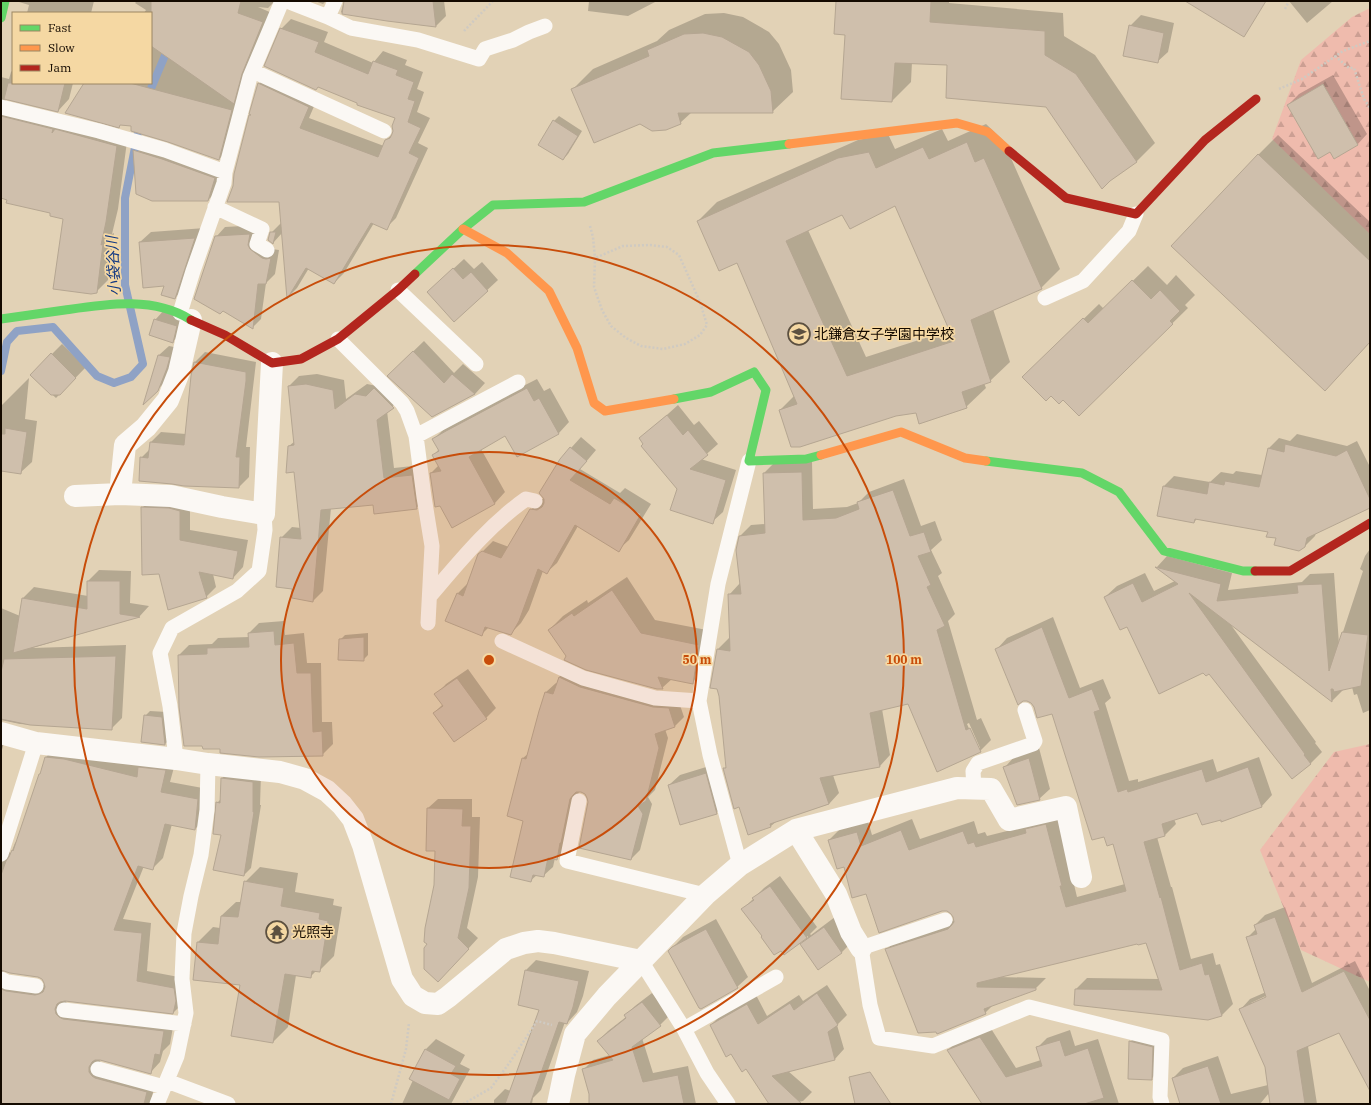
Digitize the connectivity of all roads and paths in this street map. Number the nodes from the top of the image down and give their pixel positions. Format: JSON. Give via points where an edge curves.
{"nodes":[{"id":1,"x":5,"y":1,"type":"edge"},
{"id":2,"x":282,"y":1,"type":"edge"},
{"id":3,"x":287,"y":1,"type":"edge"},
{"id":4,"x":335,"y":1,"type":"edge"},
{"id":5,"x":493,"y":1,"type":"edge"},
{"id":6,"x":1290,"y":1,"type":"edge"},
{"id":7,"x":1285,"y":9,"type":"dead end"},
{"id":8,"x":328,"y":17,"type":"junction"},
{"id":9,"x":1,"y":18,"type":"edge"},
{"id":10,"x":546,"y":26,"type":"dead end"},
{"id":11,"x":462,"y":33,"type":"dead end"},
{"id":12,"x":1370,"y":41,"type":"edge"},
{"id":13,"x":1335,"y":56,"type":"junction"},
{"id":14,"x":253,"y":71,"type":"junction"},
{"id":15,"x":1256,"y":99,"type":"joint"},
{"id":16,"x":1,"y":107,"type":"edge"},
{"id":17,"x":1370,"y":108,"type":"edge"},
{"id":18,"x":384,"y":131,"type":"dead end"},
{"id":19,"x":225,"y":172,"type":"junction"},
{"id":20,"x":584,"y":202,"type":"junction"},
{"id":21,"x":215,"y":207,"type":"junction"},
{"id":22,"x":1136,"y":214,"type":"junction"},
{"id":23,"x":463,"y":229,"type":"junction"},
{"id":24,"x":267,"y":250,"type":"dead end"},
{"id":25,"x":595,"y":258,"type":"junction"},
{"id":26,"x":398,"y":290,"type":"junction"},
{"id":27,"x":1045,"y":298,"type":"dead end"},
{"id":28,"x":186,"y":316,"type":"junction"},
{"id":29,"x":1,"y":319,"type":"edge"},
{"id":30,"x":338,"y":339,"type":"junction"},
{"id":31,"x":272,"y":363,"type":"junction"},
{"id":32,"x":476,"y":364,"type":"dead end"},
{"id":33,"x":518,"y":382,"type":"dead end"},
{"id":34,"x":416,"y":436,"type":"junction"},
{"id":35,"x":749,"y":461,"type":"junction"},
{"id":36,"x":120,"y":494,"type":"junction"},
{"id":37,"x":75,"y":496,"type":"dead end"},
{"id":38,"x":535,"y":502,"type":"dead end"},
{"id":39,"x":264,"y":514,"type":"junction"},
{"id":40,"x":1370,"y":522,"type":"edge"},
{"id":41,"x":430,"y":596,"type":"junction"},
{"id":42,"x":428,"y":623,"type":"dead end"},
{"id":43,"x":502,"y":641,"type":"dead end"},
{"id":44,"x":699,"y":700,"type":"junction"},
{"id":45,"x":1025,"y":710,"type":"dead end"},
{"id":46,"x":1,"y":733,"type":"edge"},
{"id":47,"x":36,"y":743,"type":"junction"},
{"id":48,"x":176,"y":759,"type":"junction"},
{"id":49,"x":208,"y":764,"type":"junction"},
{"id":50,"x":974,"y":789,"type":"junction"},
{"id":51,"x":579,"y":801,"type":"dead end"},
{"id":52,"x":796,"y":830,"type":"junction"},
{"id":53,"x":1,"y":854,"type":"edge"},
{"id":54,"x":740,"y":865,"type":"junction"},
{"id":55,"x":1081,"y":877,"type":"dead end"},
{"id":56,"x":705,"y":895,"type":"junction"},
{"id":57,"x":945,"y":920,"type":"dead end"},
{"id":58,"x":861,"y":948,"type":"junction"},
{"id":59,"x":641,"y":961,"type":"junction"},
{"id":60,"x":776,"y":977,"type":"dead end"},
{"id":61,"x":1,"y":979,"type":"edge"},
{"id":62,"x":36,"y":986,"type":"dead end"},
{"id":63,"x":417,"y":998,"type":"junction"},
{"id":64,"x":64,"y":1010,"type":"dead end"},
{"id":65,"x":184,"y":1024,"type":"junction"},
{"id":66,"x":684,"y":1029,"type":"junction"},
{"id":67,"x":575,"y":1034,"type":"junction"},
{"id":68,"x":98,"y":1069,"type":"dead end"},
{"id":69,"x":166,"y":1084,"type":"junction"},
{"id":70,"x":157,"y":1104,"type":"edge"},
{"id":71,"x":228,"y":1104,"type":"edge"},
{"id":72,"x":391,"y":1104,"type":"edge"},
{"id":73,"x":463,"y":1104,"type":"edge"},
{"id":74,"x":558,"y":1104,"type":"edge"},
{"id":75,"x":728,"y":1104,"type":"edge"},
{"id":76,"x":1162,"y":1104,"type":"edge"}],
"edges":[{"from":1,"to":9,"type":"street"},
{"from":2,"to":14,"type":"lane"},
{"from":3,"to":8,"type":"lane"},
{"from":4,"to":8,"type":"lane"},
{"from":5,"to":11,"type":"path"},
{"from":6,"to":7,"type":"path"},
{"from":8,"to":10,"type":"lane","via":[[351,28],[418,40],[479,59],[485,49]]},
{"from":12,"to":13,"type":"path"},
{"from":13,"to":15,"type":"path","via":[[1302,79]]},
{"from":13,"to":17,"type":"path","via":[[1350,68],[1354,68],[1364,99]]},
{"from":14,"to":18,"type":"lane"},
{"from":14,"to":19,"type":"lane"},
{"from":15,"to":22,"type":"street","via":[[1205,140]]},
{"from":16,"to":19,"type":"lane","via":[[165,150]]},
{"from":19,"to":21,"type":"lane","via":[[224,183]]},
{"from":20,"to":22,"type":"street","via":[[713,153],[957,123],[988,132],[1066,198]]},
{"from":20,"to":23,"type":"street","via":[[493,205]]},
{"from":20,"to":25,"type":"path","via":[[593,237]]},
{"from":21,"to":24,"type":"lane","via":[[262,229],[257,244]]},
{"from":21,"to":28,"type":"lane","via":[[193,271]]},
{"from":22,"to":27,"type":"lane","via":[[1129,231],[1083,281]]},
{"from":23,"to":26,"type":"street"},
{"from":23,"to":35,"type":"street","via":[[507,253],[549,291],[577,348],[594,403],[605,411],[711,392],[754,372],[766,390]]},
{"from":25,"to":25,"type":"path","via":[[594,287],[602,310],[612,326],[626,338],[641,346],[663,349],[685,344],[700,335],[707,325],[700,302],[679,255],[667,247],[623,246]]},
{"from":26,"to":30,"type":"street"},
{"from":26,"to":32,"type":"lane"},
{"from":28,"to":29,"type":"street","via":[[150,305],[108,304]]},
{"from":28,"to":31,"type":"street","via":[[225,335]]},
{"from":28,"to":36,"type":"street","via":[[179,372],[168,400],[146,427],[124,445]]},
{"from":30,"to":31,"type":"street","via":[[301,359]]},
{"from":30,"to":34,"type":"lane","via":[[402,403]]},
{"from":31,"to":39,"type":"street"},
{"from":33,"to":34,"type":"lane"},
{"from":34,"to":41,"type":"lane","via":[[432,546]]},
{"from":35,"to":40,"type":"street","via":[[806,459],[901,432],[965,458],[1082,473],[1119,492],[1164,551],[1243,572],[1290,571]]},
{"from":35,"to":44,"type":"lane","via":[[718,584]]},
{"from":36,"to":37,"type":"street"},
{"from":36,"to":39,"type":"street","via":[[172,496]]},
{"from":38,"to":41,"type":"lane","via":[[526,499],[510,511],[469,550]]},
{"from":39,"to":48,"type":"lane","via":[[266,530],[259,571],[237,591],[172,628],[160,653]]},
{"from":41,"to":42,"type":"lane"},
{"from":43,"to":44,"type":"lane","via":[[583,678],[655,698]]},
{"from":44,"to":54,"type":"lane","via":[[710,755]]},
{"from":45,"to":50,"type":"lane","via":[[1035,741],[1033,744],[978,764],[973,771]]},
{"from":46,"to":47,"type":"street"},
{"from":47,"to":48,"type":"street"},
{"from":47,"to":53,"type":"lane"},
{"from":48,"to":49,"type":"street"},
{"from":49,"to":63,"type":"street","via":[[280,772],[305,779],[327,791],[342,805],[353,819],[363,845],[402,979]]},
{"from":49,"to":65,"type":"lane","via":[[207,810],[201,855],[184,933]]},
{"from":50,"to":52,"type":"street","via":[[957,788]]},
{"from":50,"to":55,"type":"street","via":[[991,789],[1009,820],[1066,808]]},
{"from":51,"to":56,"type":"lane","via":[[568,861]]},
{"from":52,"to":54,"type":"street"},
{"from":52,"to":58,"type":"street","via":[[836,894],[851,932]]},
{"from":54,"to":56,"type":"street"},
{"from":56,"to":59,"type":"street"},
{"from":57,"to":58,"type":"lane"},
{"from":58,"to":76,"type":"lane","via":[[878,1038],[933,1046],[1029,1007],[1162,1040]]},
{"from":59,"to":63,"type":"street","via":[[554,943],[524,942],[506,949],[438,1004],[425,1003]]},
{"from":59,"to":66,"type":"lane"},
{"from":59,"to":67,"type":"street","via":[[606,996]]},
{"from":60,"to":66,"type":"lane"},
{"from":61,"to":62,"type":"lane"},
{"from":63,"to":72,"type":"path"},
{"from":64,"to":65,"type":"lane"},
{"from":65,"to":69,"type":"lane","via":[[178,1056]]},
{"from":66,"to":75,"type":"lane"},
{"from":67,"to":73,"type":"path","via":[[537,1021],[491,1088]]},
{"from":67,"to":74,"type":"street"},
{"from":68,"to":69,"type":"lane"},
{"from":69,"to":70,"type":"lane"},
{"from":69,"to":71,"type":"lane"}]}
